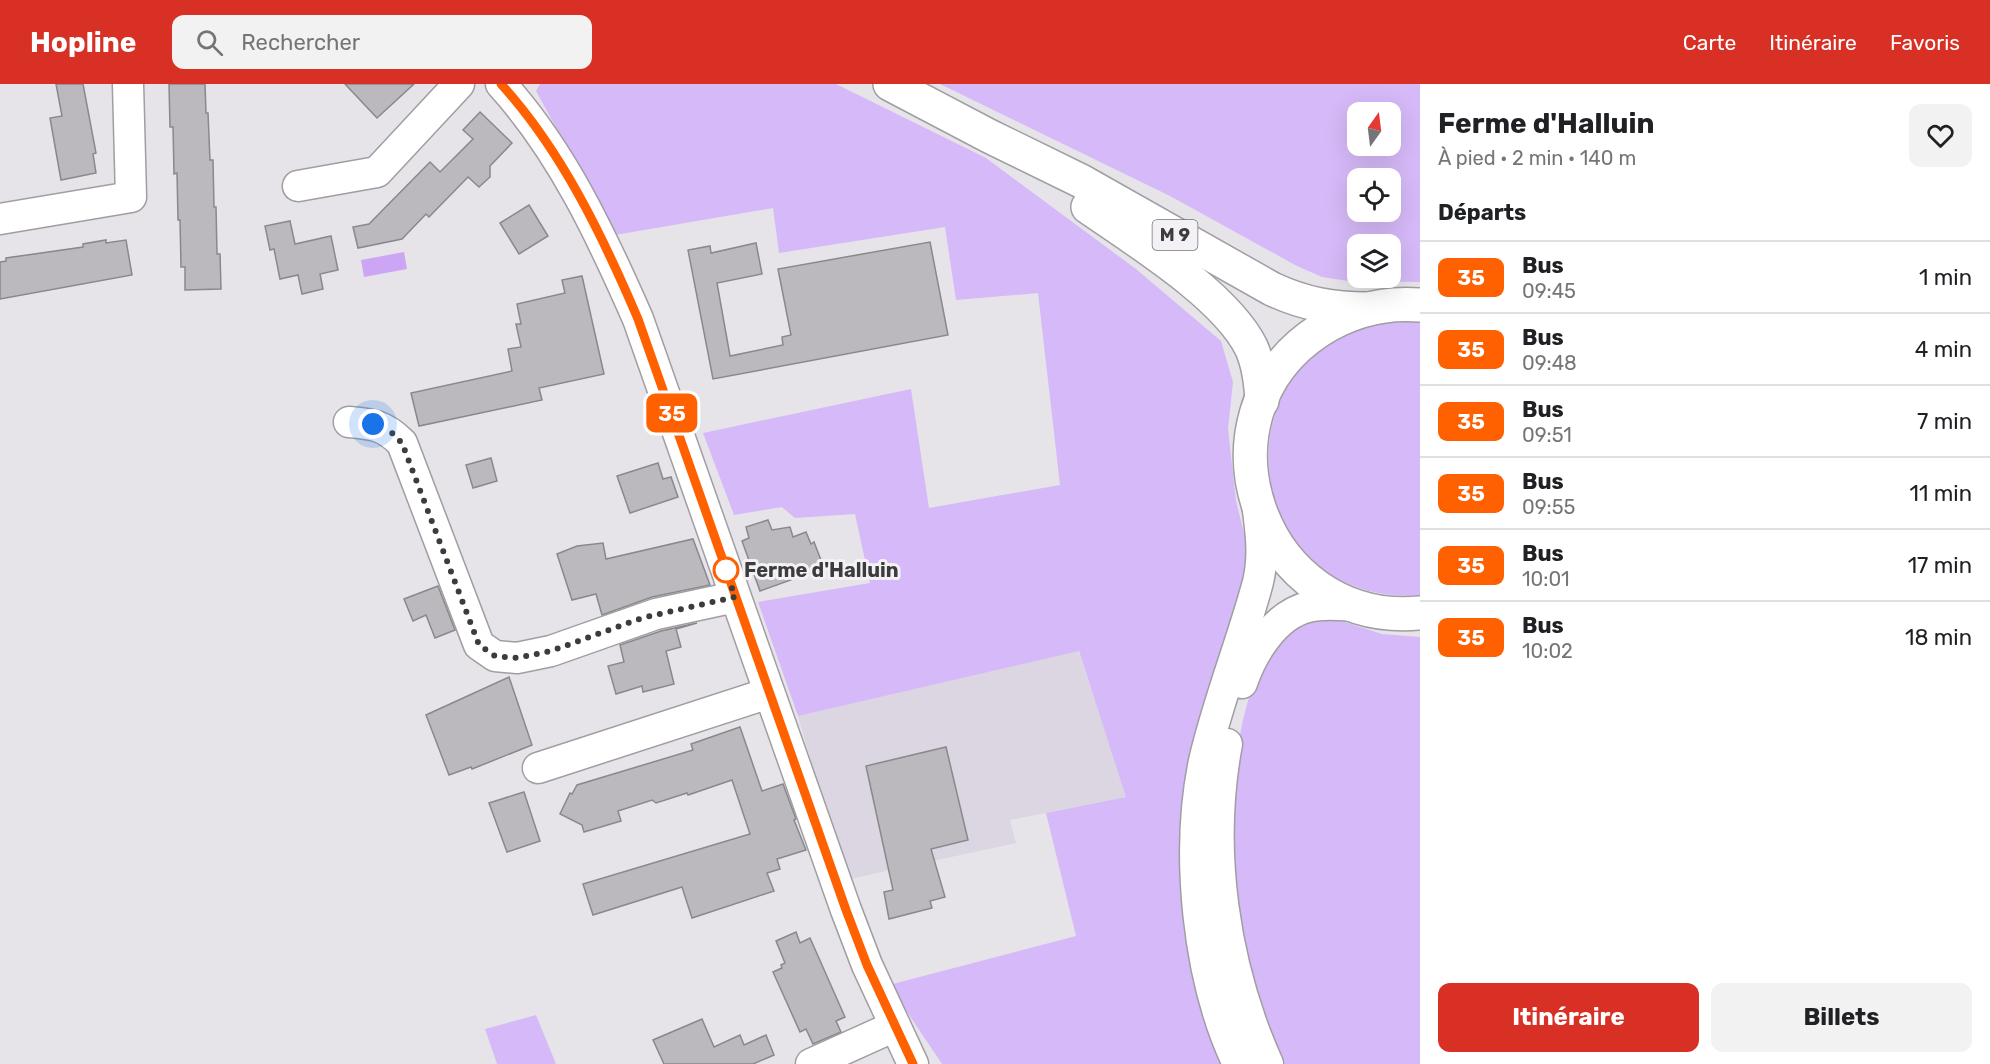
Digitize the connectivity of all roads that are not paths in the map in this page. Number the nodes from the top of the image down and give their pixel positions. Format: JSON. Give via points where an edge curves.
{"nodes":[{"id":1,"x":128,"y":84,"type":"edge"},
{"id":2,"x":459,"y":84,"type":"edge"},
{"id":3,"x":890,"y":84,"type":"edge"},
{"id":4,"x":507,"y":86,"type":"edge"},
{"id":5,"x":989,"y":136,"type":"junction"},
{"id":6,"x":298,"y":186,"type":"dead end"},
{"id":7,"x":0,"y":219,"type":"edge"},
{"id":8,"x":1420,"y":305,"type":"edge"},
{"id":9,"x":1368,"y":309,"type":"junction"},
{"id":10,"x":1262,"y":401,"type":"junction"},
{"id":11,"x":349,"y":422,"type":"dead end"},
{"id":12,"x":1258,"y":507,"type":"junction"},
{"id":13,"x":735,"y":597,"type":"junction"},
{"id":14,"x":1355,"y":606,"type":"junction"},
{"id":15,"x":1420,"y":613,"type":"edge"},
{"id":16,"x":769,"y":693,"type":"junction"},
{"id":17,"x":538,"y":768,"type":"dead end"},
{"id":18,"x":895,"y":1026,"type":"junction"},
{"id":19,"x":811,"y":1064,"type":"edge"},
{"id":20,"x":913,"y":1064,"type":"edge"},
{"id":21,"x":1238,"y":1064,"type":"edge"},
{"id":22,"x":1268,"y":1064,"type":"edge"}],
"edges":[{"from":1,"to":7,"type":"street","via":[[131,197]]},
{"from":2,"to":6,"type":"street","via":[[377,172]]},
{"from":3,"to":5,"type":"highway","number":"M 9"},
{"from":4,"to":13,"type":"street","via":[[570,181],[618,274],[638,319]]},
{"from":5,"to":9,"type":"highway","number":"M 9","via":[[1081,181],[1288,297],[1336,309]]},
{"from":5,"to":10,"type":"highway","number":"M 9","via":[[1212,299],[1251,348]]},
{"from":8,"to":9,"type":"highway"},
{"from":9,"to":10,"type":"highway","via":[[1340,319],[1304,342],[1279,369]]},
{"from":10,"to":12,"type":"highway","via":[[1251,448],[1252,483]]},
{"from":11,"to":13,"type":"street","via":[[373,424],[390,431],[402,443],[479,645],[495,656],[517,658],[551,651],[642,618]]},
{"from":12,"to":14,"type":"highway","via":[[1273,539],[1295,568],[1323,591]]},
{"from":12,"to":21,"type":"street","via":[[1262,564],[1218,708],[1197,804],[1198,897],[1207,973],[1222,1027]]},
{"from":13,"to":16,"type":"street"},
{"from":14,"to":15,"type":"highway","via":[[1391,613]]},
{"from":14,"to":22,"type":"street","via":[[1309,607],[1296,611],[1275,628],[1244,678],[1226,752],[1218,840],[1223,905],[1247,1009]]},
{"from":16,"to":17,"type":"street"},
{"from":16,"to":18,"type":"street","via":[[854,932]]},
{"from":18,"to":19,"type":"street"},
{"from":18,"to":20,"type":"street"}]}
